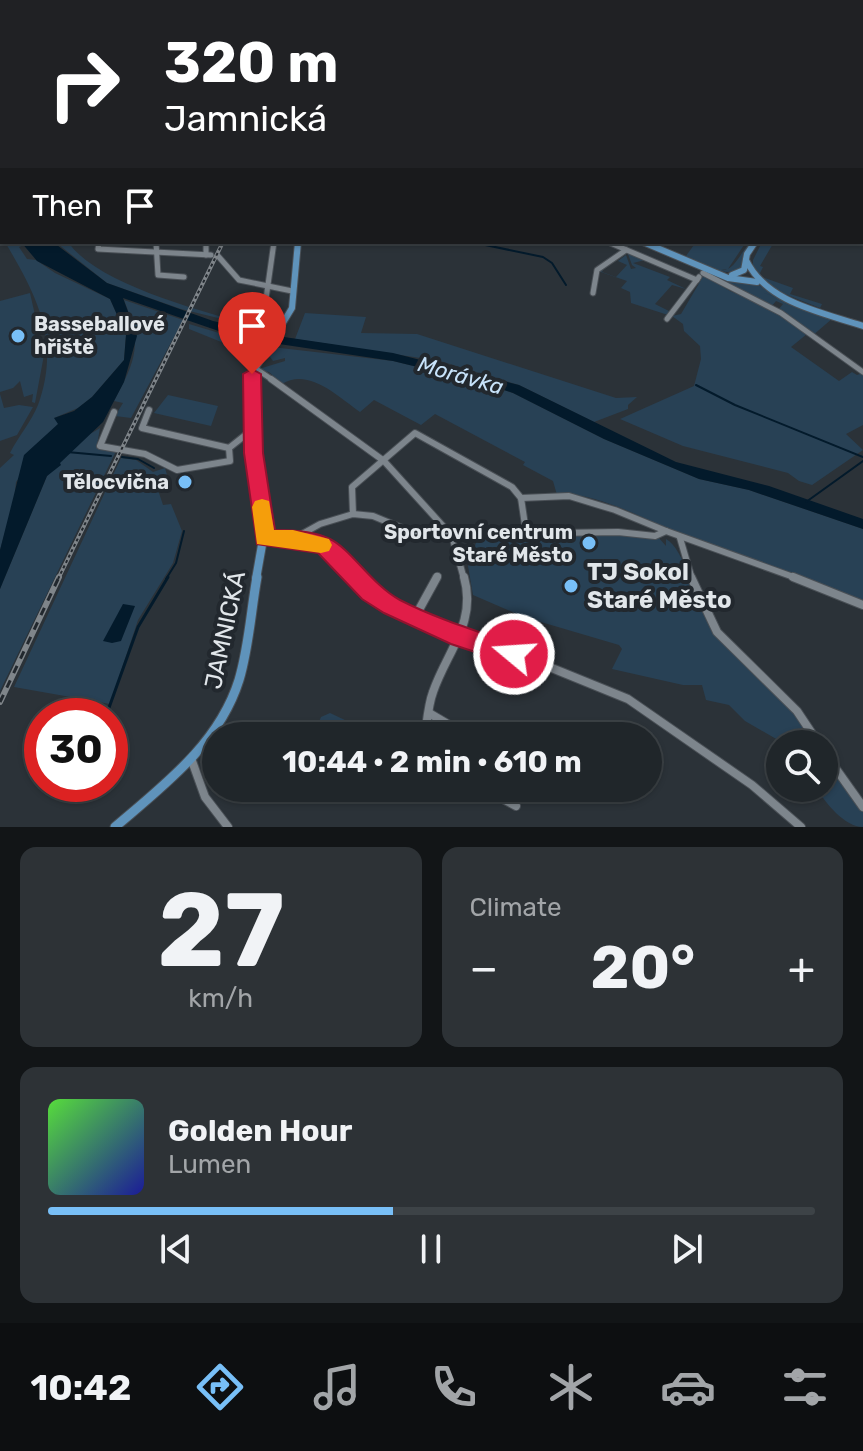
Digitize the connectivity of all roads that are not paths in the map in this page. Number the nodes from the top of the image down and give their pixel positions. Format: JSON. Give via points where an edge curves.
{"nodes":[{"id":1,"x":156,"y":244,"type":"edge"},
{"id":2,"x":207,"y":244,"type":"edge"},
{"id":3,"x":274,"y":244,"type":"edge"},
{"id":4,"x":298,"y":244,"type":"edge"},
{"id":5,"x":612,"y":244,"type":"edge"},
{"id":6,"x":647,"y":244,"type":"edge"},
{"id":7,"x":756,"y":244,"type":"edge"},
{"id":8,"x":756,"y":244,"type":"edge"},
{"id":9,"x":99,"y":246,"type":"edge"},
{"id":10,"x":626,"y":250,"type":"junction"},
{"id":11,"x":157,"y":252,"type":"junction"},
{"id":12,"x":214,"y":256,"type":"junction"},
{"id":13,"x":746,"y":260,"type":"junction"},
{"id":14,"x":704,"y":271,"type":"junction"},
{"id":15,"x":715,"y":272,"type":"junction"},
{"id":16,"x":184,"y":277,"type":"dead end"},
{"id":17,"x":752,"y":279,"type":"junction"},
{"id":18,"x":697,"y":280,"type":"junction"},
{"id":19,"x":266,"y":288,"type":"junction"},
{"id":20,"x":292,"y":291,"type":"junction"},
{"id":21,"x":593,"y":293,"type":"dead end"},
{"id":22,"x":265,"y":306,"type":"dead end"},
{"id":23,"x":667,"y":319,"type":"dead end"},
{"id":24,"x":863,"y":326,"type":"edge"},
{"id":25,"x":255,"y":368,"type":"junction"},
{"id":26,"x":863,"y":372,"type":"edge"},
{"id":27,"x":149,"y":410,"type":"dead end"},
{"id":28,"x":114,"y":412,"type":"dead end"},
{"id":29,"x":253,"y":429,"type":"junction"},
{"id":30,"x":229,"y":448,"type":"junction"},
{"id":31,"x":384,"y":461,"type":"junction"},
{"id":32,"x":521,"y":498,"type":"junction"},
{"id":33,"x":353,"y":514,"type":"junction"},
{"id":34,"x":666,"y":531,"type":"junction"},
{"id":35,"x":526,"y":532,"type":"junction"},
{"id":36,"x":452,"y":536,"type":"junction"},
{"id":37,"x":264,"y":538,"type":"junction"},
{"id":38,"x":680,"y":538,"type":"junction"},
{"id":39,"x":293,"y":539,"type":"junction"},
{"id":40,"x":438,"y":576,"type":"dead end"},
{"id":41,"x":863,"y":605,"type":"edge"},
{"id":42,"x":415,"y":617,"type":"junction"},
{"id":43,"x":459,"y":637,"type":"junction"},
{"id":44,"x":429,"y":713,"type":"junction"},
{"id":45,"x":427,"y":722,"type":"edge"},
{"id":46,"x":444,"y":722,"type":"edge"},
{"id":47,"x":810,"y":730,"type":"edge"},
{"id":48,"x":192,"y":761,"type":"junction"},
{"id":49,"x":838,"y":772,"type":"edge"},
{"id":50,"x":509,"y":802,"type":"edge"},
{"id":51,"x":516,"y":806,"type":"dead end"},
{"id":52,"x":863,"y":807,"type":"edge"},
{"id":53,"x":115,"y":827,"type":"edge"},
{"id":54,"x":228,"y":827,"type":"edge"},
{"id":55,"x":801,"y":827,"type":"edge"}],
"edges":[{"from":1,"to":11,"type":"street"},
{"from":2,"to":12,"type":"street"},
{"from":3,"to":19,"type":"street"},
{"from":4,"to":20,"type":"main road"},
{"from":5,"to":10,"type":"street"},
{"from":6,"to":14,"type":"main road"},
{"from":7,"to":13,"type":"main road"},
{"from":8,"to":17,"type":"main road"},
{"from":9,"to":11,"type":"street"},
{"from":10,"to":18,"type":"street"},
{"from":10,"to":21,"type":"street","via":[[597,270]]},
{"from":11,"to":12,"type":"street"},
{"from":11,"to":16,"type":"street","via":[[158,275]]},
{"from":12,"to":19,"type":"street","via":[[239,280]]},
{"from":13,"to":15,"type":"main road","via":[[739,274]]},
{"from":13,"to":17,"type":"main road"},
{"from":14,"to":15,"type":"main road"},
{"from":14,"to":18,"type":"street"},
{"from":14,"to":26,"type":"street","via":[[781,313]]},
{"from":15,"to":17,"type":"main road"},
{"from":17,"to":24,"type":"main road","via":[[786,299]]},
{"from":18,"to":23,"type":"street"},
{"from":19,"to":20,"type":"street"},
{"from":19,"to":22,"type":"street"},
{"from":20,"to":25,"type":"main road","name":"JAMNICKÁ","via":[[292,308]]},
{"from":25,"to":29,"type":"main road","name":"JAMNICKÁ"},
{"from":25,"to":31,"type":"street"},
{"from":27,"to":30,"type":"street","via":[[142,428]]},
{"from":28,"to":30,"type":"street","via":[[100,446],[145,454],[177,470],[230,461]]},
{"from":29,"to":30,"type":"street"},
{"from":29,"to":37,"type":"main road","name":"JAMNICKÁ"},
{"from":31,"to":32,"type":"street","via":[[415,433],[503,480]]},
{"from":31,"to":33,"type":"street","via":[[352,487]]},
{"from":31,"to":36,"type":"street"},
{"from":32,"to":34,"type":"street","via":[[569,496]]},
{"from":32,"to":35,"type":"street"},
{"from":33,"to":36,"type":"street","via":[[373,516],[412,533]]},
{"from":33,"to":39,"type":"street"},
{"from":34,"to":35,"type":"street","via":[[655,536]]},
{"from":34,"to":38,"type":"street"},
{"from":35,"to":36,"type":"street"},
{"from":36,"to":43,"type":"street","via":[[469,596]]},
{"from":37,"to":39,"type":"street"},
{"from":37,"to":48,"type":"main road","name":"JAMNICKÁ","via":[[240,678],[229,706]]},
{"from":38,"to":41,"type":"street"},
{"from":38,"to":47,"type":"street","via":[[695,590],[717,632]]},
{"from":39,"to":42,"type":"street","via":[[325,546],[370,593]]},
{"from":40,"to":42,"type":"street"},
{"from":42,"to":43,"type":"street"},
{"from":43,"to":44,"type":"street","via":[[432,693]]},
{"from":43,"to":55,"type":"street","via":[[628,699],[752,785]]},
{"from":44,"to":45,"type":"street"},
{"from":44,"to":46,"type":"street"},
{"from":48,"to":53,"type":"main road","name":"JAMNICKÁ"},
{"from":48,"to":54,"type":"street","via":[[201,790]]},
{"from":49,"to":52,"type":"street"},
{"from":50,"to":51,"type":"street"}]}
